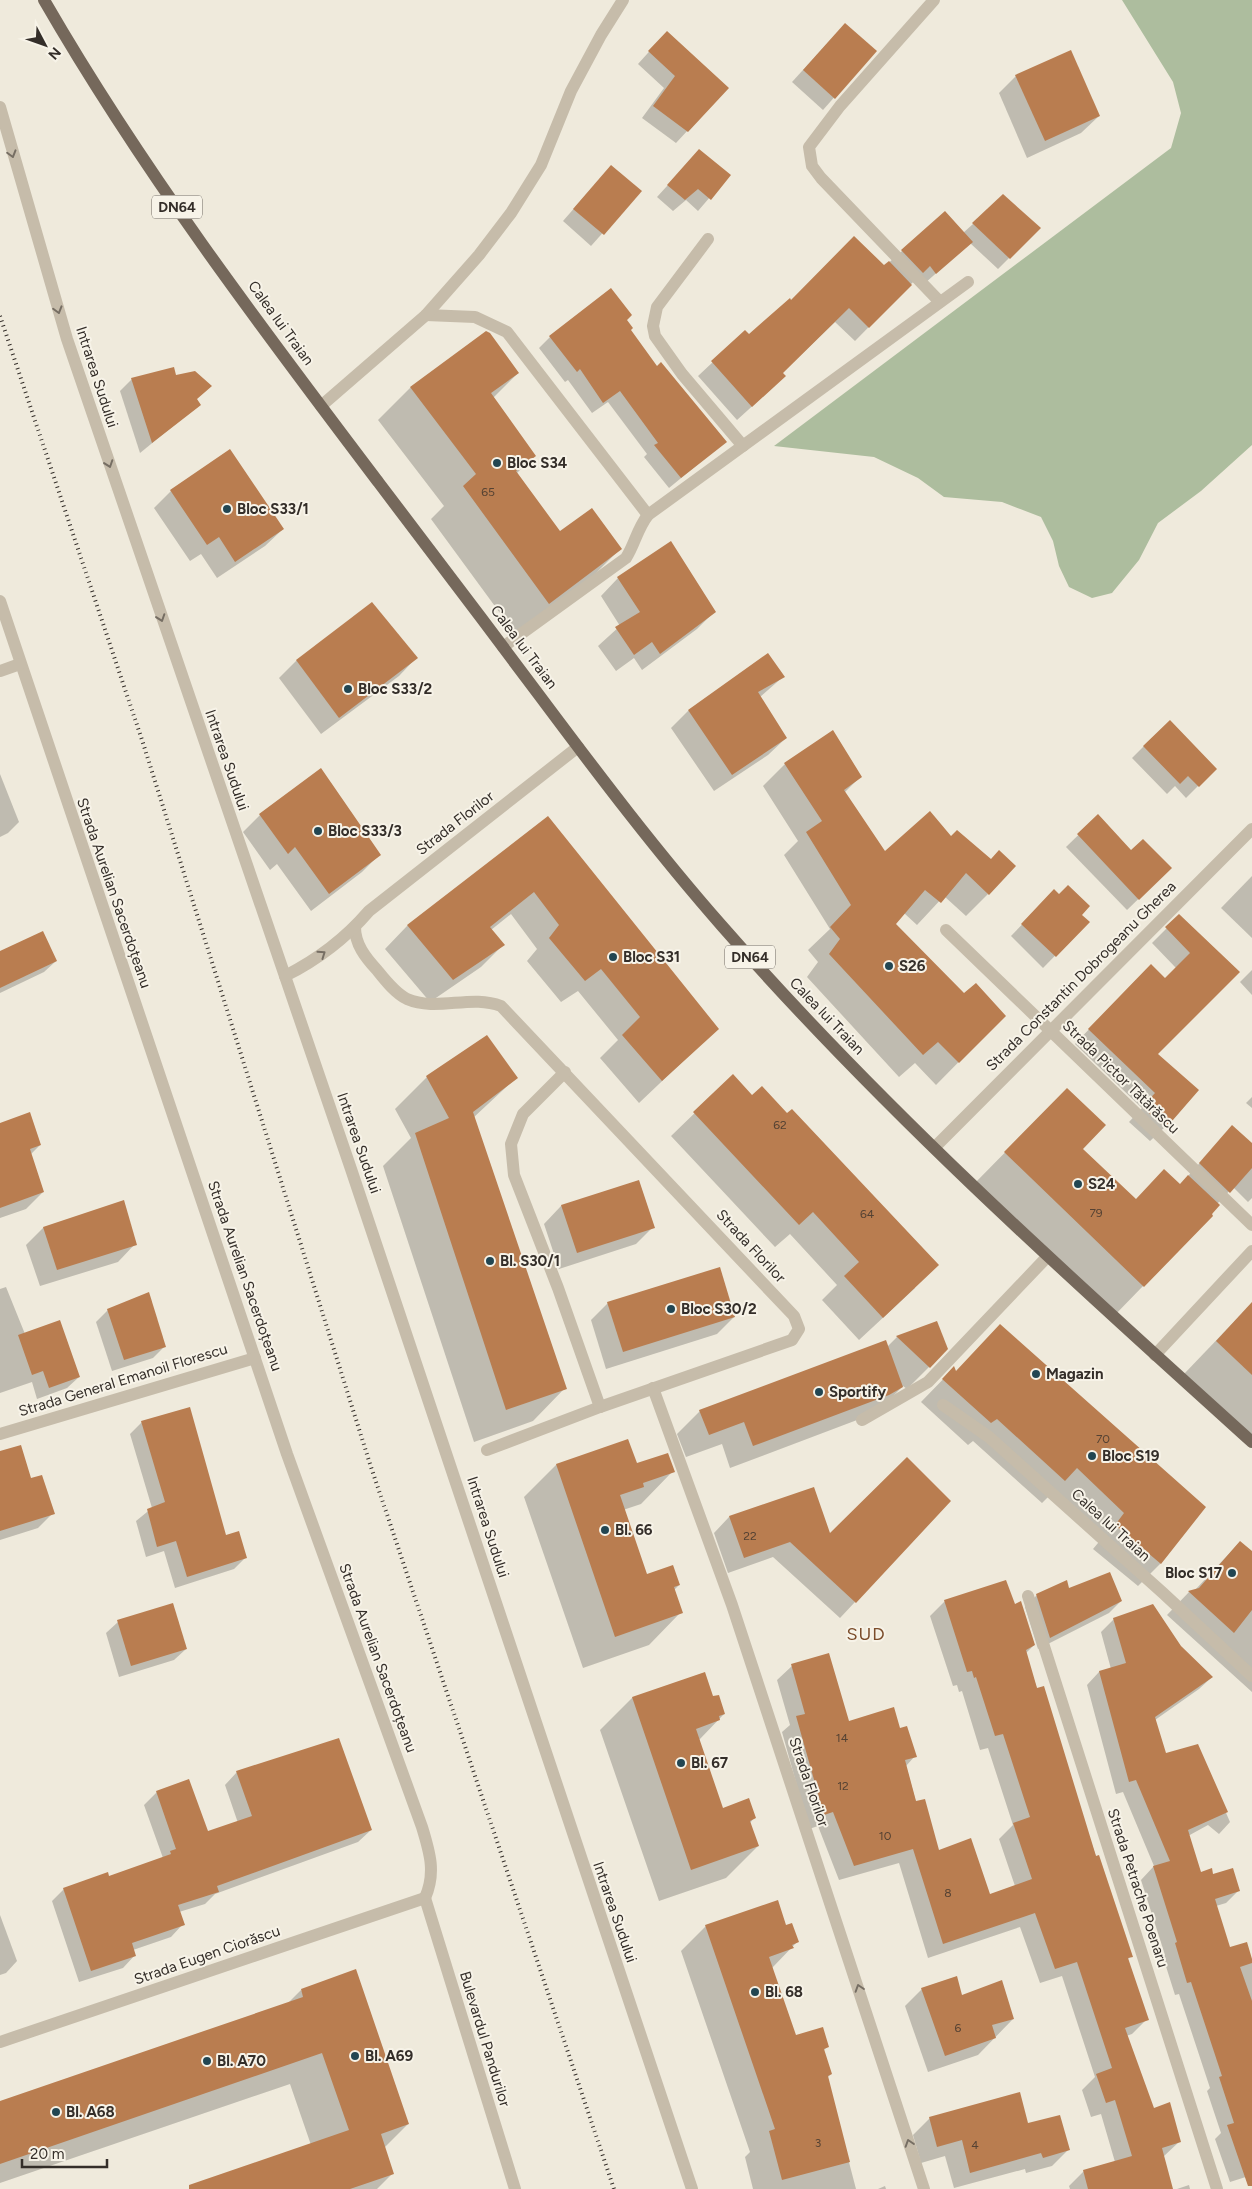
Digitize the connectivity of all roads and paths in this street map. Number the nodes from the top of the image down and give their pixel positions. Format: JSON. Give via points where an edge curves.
{"nodes":[{"id":1,"x":44,"y":0,"type":"edge"},
{"id":2,"x":623,"y":0,"type":"edge"},
{"id":3,"x":934,"y":0,"type":"edge"},
{"id":4,"x":0,"y":107,"type":"edge"},
{"id":5,"x":708,"y":239,"type":"dead end"},
{"id":6,"x":968,"y":282,"type":"dead end"},
{"id":7,"x":940,"y":302,"type":"junction"},
{"id":8,"x":426,"y":315,"type":"junction"},
{"id":9,"x":321,"y":406,"type":"junction"},
{"id":10,"x":743,"y":446,"type":"junction"},
{"id":11,"x":648,"y":515,"type":"junction"},
{"id":12,"x":0,"y":601,"type":"edge"},
{"id":13,"x":503,"y":647,"type":"junction"},
{"id":14,"x":20,"y":664,"type":"junction"},
{"id":15,"x":0,"y":671,"type":"edge"},
{"id":16,"x":578,"y":747,"type":"junction"},
{"id":17,"x":1252,"y":830,"type":"edge"},
{"id":18,"x":355,"y":927,"type":"junction"},
{"id":19,"x":946,"y":930,"type":"dead end"},
{"id":20,"x":285,"y":976,"type":"junction"},
{"id":21,"x":1049,"y":1030,"type":"junction"},
{"id":22,"x":565,"y":1072,"type":"junction"},
{"id":23,"x":935,"y":1147,"type":"junction"},
{"id":24,"x":1252,"y":1225,"type":"edge"},
{"id":25,"x":1252,"y":1251,"type":"edge"},
{"id":26,"x":1048,"y":1256,"type":"junction"},
{"id":27,"x":1155,"y":1355,"type":"junction"},
{"id":28,"x":255,"y":1358,"type":"junction"},
{"id":29,"x":653,"y":1388,"type":"junction"},
{"id":30,"x":943,"y":1405,"type":"dead end"},
{"id":31,"x":600,"y":1407,"type":"junction"},
{"id":32,"x":862,"y":1420,"type":"dead end"},
{"id":33,"x":0,"y":1434,"type":"edge"},
{"id":34,"x":1252,"y":1442,"type":"edge"},
{"id":35,"x":487,"y":1450,"type":"dead end"},
{"id":36,"x":1028,"y":1596,"type":"dead end"},
{"id":37,"x":1252,"y":1676,"type":"edge"},
{"id":38,"x":425,"y":1898,"type":"junction"},
{"id":39,"x":0,"y":2042,"type":"edge"},
{"id":40,"x":515,"y":2189,"type":"edge"},
{"id":41,"x":692,"y":2189,"type":"edge"},
{"id":42,"x":924,"y":2189,"type":"edge"},
{"id":43,"x":1217,"y":2189,"type":"edge"}],
"edges":[{"from":1,"to":9,"type":"main road","name":"Calea lui Traian","number":"DN64","via":[[128,135]]},
{"from":2,"to":8,"type":"street","via":[[570,91],[542,165],[479,255]]},
{"from":3,"to":7,"type":"street","via":[[840,106],[809,147],[812,166],[821,178]]},
{"from":4,"to":20,"type":"street","name":"Intrarea Sudului","one_way":true,"via":[[67,339]]},
{"from":5,"to":10,"type":"street","via":[[657,307],[653,326],[655,336],[682,374]]},
{"from":6,"to":7,"type":"street"},
{"from":7,"to":10,"type":"street"},
{"from":8,"to":9,"type":"street"},
{"from":8,"to":11,"type":"street","via":[[475,317],[507,332]]},
{"from":9,"to":13,"type":"main road","name":"Calea lui Traian","number":"DN64"},
{"from":10,"to":11,"type":"street"},
{"from":11,"to":13,"type":"street","via":[[638,527],[626,558]]},
{"from":12,"to":14,"type":"street","name":"Strada Aurelian Sacerdoțeanu"},
{"from":13,"to":16,"type":"main road","name":"Calea lui Traian","number":"DN64"},
{"from":14,"to":15,"type":"street"},
{"from":14,"to":28,"type":"street","name":"Strada Aurelian Sacerdoțeanu"},
{"from":16,"to":18,"type":"street","name":"Strada Florilor","via":[[369,911]]},
{"from":16,"to":23,"type":"main road","name":"Calea lui Traian","number":"DN64","via":[[720,924],[821,1033]]},
{"from":17,"to":21,"type":"street","name":"Strada Constantin Dobrogeanu Gherea"},
{"from":20,"to":18,"type":"street","name":"Strada Florilor","one_way":true,"via":[[304,967]]},
{"from":18,"to":22,"type":"street","name":"Strada Florilor","via":[[355,939],[370,962],[405,998],[422,1004],[488,1001],[501,1006]]},
{"from":19,"to":21,"type":"street","name":"Strada Pictor Tătărăscu"},
{"from":20,"to":41,"type":"street","name":"Intrarea Sudului"},
{"from":21,"to":23,"type":"street","name":"Strada Constantin Dobrogeanu Gherea"},
{"from":21,"to":24,"type":"street","name":"Strada Pictor Tătărăscu"},
{"from":22,"to":29,"type":"street","name":"Strada Florilor","via":[[794,1316],[799,1329],[792,1340]]},
{"from":22,"to":31,"type":"street","via":[[523,1114],[511,1144],[514,1175]]},
{"from":23,"to":26,"type":"main road","name":"Calea lui Traian","number":"DN64"},
{"from":25,"to":27,"type":"street"},
{"from":26,"to":27,"type":"main road","name":"Calea lui Traian","number":"DN64"},
{"from":26,"to":32,"type":"street","via":[[928,1382]]},
{"from":27,"to":34,"type":"main road","name":"Calea lui Traian","number":"DN64"},
{"from":28,"to":33,"type":"street","name":"Strada General Emanoil Florescu"},
{"from":28,"to":38,"type":"street","name":"Strada Aurelian Sacerdoțeanu","via":[[422,1827],[433,1869]]},
{"from":29,"to":31,"type":"street","name":"Strada Florilor"},
{"from":42,"to":29,"type":"street","name":"Strada Florilor","one_way":true,"via":[[732,1605]]},
{"from":30,"to":37,"type":"street","name":"Calea lui Traian","via":[[989,1437]]},
{"from":31,"to":35,"type":"street","name":"Strada Florilor"},
{"from":36,"to":43,"type":"street","name":"Strada Petrache Poenaru"},
{"from":38,"to":39,"type":"street","name":"Strada Eugen Ciorăscu"},
{"from":38,"to":40,"type":"street","name":"Bulevardul Pandurilor"}]}
